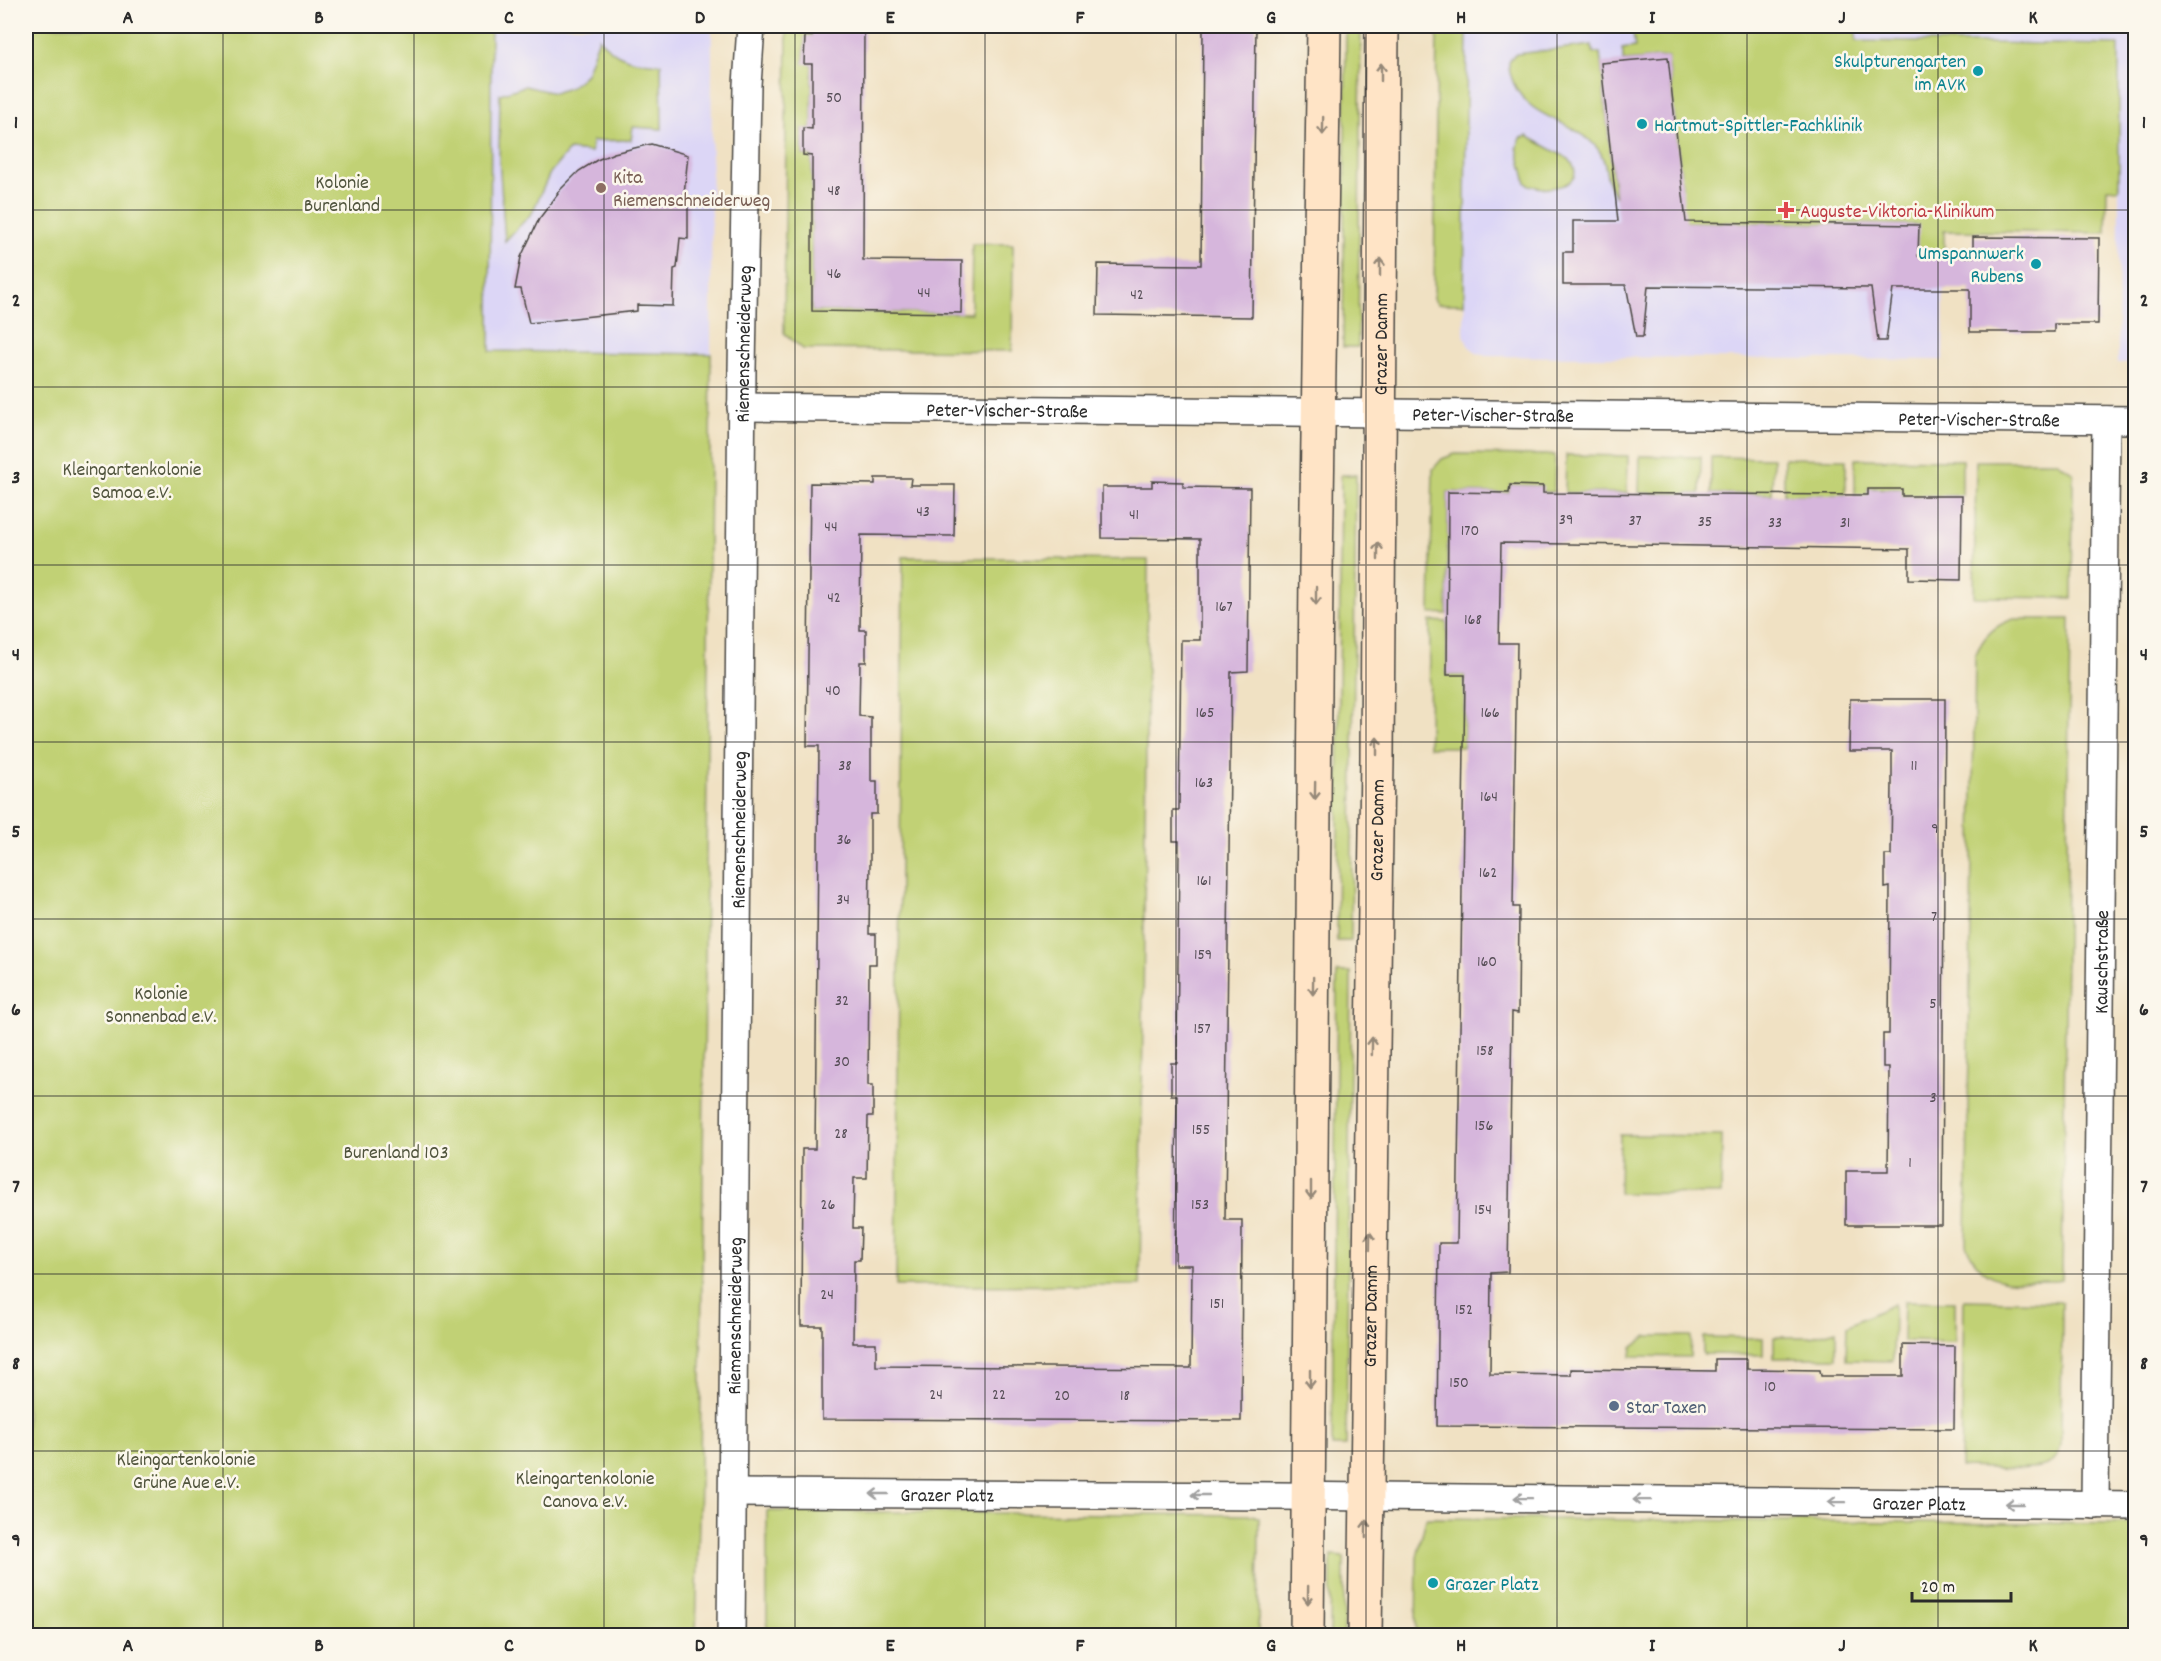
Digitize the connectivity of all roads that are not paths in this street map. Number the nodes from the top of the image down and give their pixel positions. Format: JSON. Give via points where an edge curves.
{"nodes":[{"id":1,"x":751,"y":26,"type":"edge"},
{"id":2,"x":1324,"y":26,"type":"edge"},
{"id":3,"x":1382,"y":26,"type":"edge"},
{"id":4,"x":741,"y":407,"type":"junction"},
{"id":5,"x":1319,"y":412,"type":"junction"},
{"id":6,"x":1378,"y":413,"type":"junction"},
{"id":7,"x":2106,"y":420,"type":"junction"},
{"id":8,"x":2136,"y":420,"type":"edge"},
{"id":9,"x":733,"y":1493,"type":"junction"},
{"id":10,"x":1309,"y":1496,"type":"junction"},
{"id":11,"x":1366,"y":1497,"type":"junction"},
{"id":12,"x":2095,"y":1505,"type":"junction"},
{"id":13,"x":2136,"y":1505,"type":"edge"},
{"id":14,"x":730,"y":1635,"type":"edge"},
{"id":15,"x":1307,"y":1635,"type":"edge"},
{"id":16,"x":1365,"y":1635,"type":"edge"}],
"edges":[{"from":1,"to":4,"type":"street","name":"Riemenschneiderweg"},
{"from":2,"to":5,"type":"main road","one_way":true},
{"from":6,"to":3,"type":"main road","name":"Grazer Damm","one_way":true},
{"from":4,"to":5,"type":"street","name":"Peter-Vischer-Straße"},
{"from":4,"to":9,"type":"street","name":"Riemenschneiderweg"},
{"from":5,"to":6,"type":"street","name":"Peter-Vischer-Straße"},
{"from":5,"to":10,"type":"main road","one_way":true},
{"from":6,"to":7,"type":"street","name":"Peter-Vischer-Straße"},
{"from":11,"to":6,"type":"main road","name":"Grazer Damm","one_way":true},
{"from":7,"to":8,"type":"street","name":"Peter-Vischer-Straße"},
{"from":7,"to":12,"type":"street","name":"Kauschstraße"},
{"from":10,"to":9,"type":"street","name":"Grazer Platz","one_way":true},
{"from":9,"to":14,"type":"street","name":"Riemenschneiderweg"},
{"from":10,"to":11,"type":"street","name":"Grazer Platz"},
{"from":10,"to":15,"type":"main road","one_way":true},
{"from":12,"to":11,"type":"street","name":"Grazer Platz","one_way":true},
{"from":16,"to":11,"type":"main road","name":"Grazer Damm","one_way":true},
{"from":12,"to":13,"type":"street","name":"Grazer Platz"}]}
